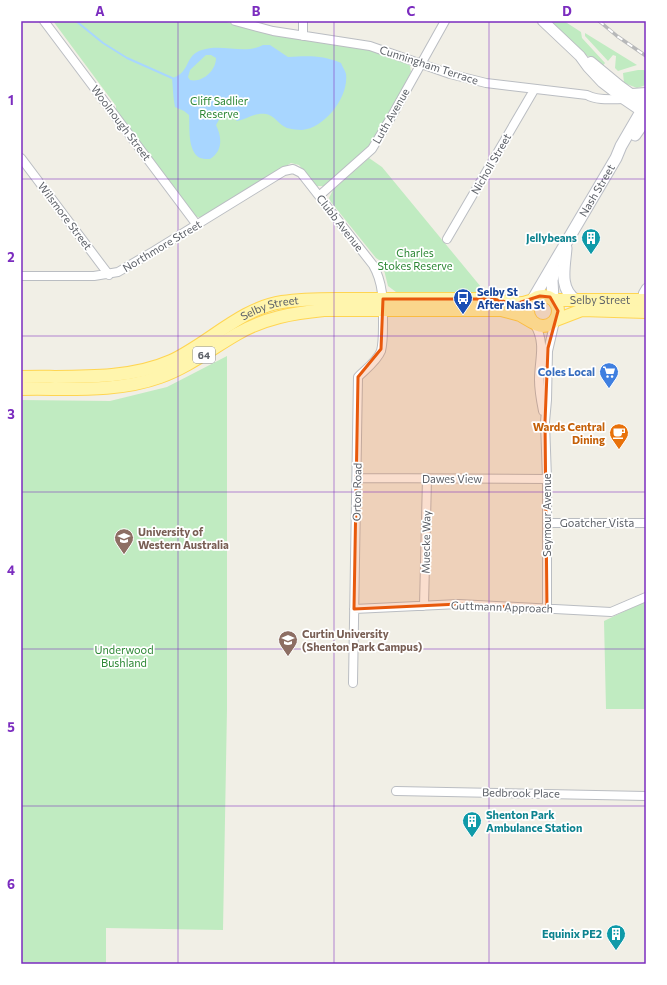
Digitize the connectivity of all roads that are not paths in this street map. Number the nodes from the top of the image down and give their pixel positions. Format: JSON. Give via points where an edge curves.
{"nodes":[{"id":1,"x":44,"y":21,"type":"edge"},
{"id":2,"x":236,"y":21,"type":"edge"},
{"id":3,"x":303,"y":21,"type":"edge"},
{"id":4,"x":445,"y":21,"type":"edge"},
{"id":5,"x":543,"y":21,"type":"edge"},
{"id":6,"x":303,"y":36,"type":"junction"},
{"id":7,"x":420,"y":63,"type":"junction"},
{"id":8,"x":534,"y":90,"type":"junction"},
{"id":9,"x":646,"y":92,"type":"edge"},
{"id":10,"x":628,"y":97,"type":"junction"},
{"id":11,"x":645,"y":109,"type":"edge"},
{"id":12,"x":21,"y":158,"type":"edge"},
{"id":13,"x":289,"y":169,"type":"joint"},
{"id":14,"x":319,"y":196,"type":"junction"},
{"id":15,"x":197,"y":225,"type":"junction"},
{"id":16,"x":447,"y":238,"type":"dead end"},
{"id":17,"x":566,"y":243,"type":"junction"},
{"id":18,"x":109,"y":275,"type":"junction"},
{"id":19,"x":21,"y":276,"type":"edge"},
{"id":20,"x":645,"y":296,"type":"edge"},
{"id":21,"x":533,"y":299,"type":"junction"},
{"id":22,"x":553,"y":300,"type":"junction"},
{"id":23,"x":576,"y":300,"type":"junction"},
{"id":24,"x":281,"y":302,"type":"junction"},
{"id":25,"x":383,"y":304,"type":"junction"},
{"id":26,"x":646,"y":312,"type":"edge"},
{"id":27,"x":285,"y":315,"type":"junction"},
{"id":28,"x":555,"y":321,"type":"junction"},
{"id":29,"x":533,"y":323,"type":"junction"},
{"id":30,"x":21,"y":377,"type":"edge"},
{"id":31,"x":21,"y":388,"type":"edge"},
{"id":32,"x":545,"y":422,"type":"junction"},
{"id":33,"x":357,"y":478,"type":"junction"},
{"id":34,"x":427,"y":478,"type":"junction"},
{"id":35,"x":547,"y":479,"type":"junction"},
{"id":36,"x":547,"y":523,"type":"junction"},
{"id":37,"x":646,"y":523,"type":"edge"},
{"id":38,"x":646,"y":597,"type":"edge"},
{"id":39,"x":424,"y":606,"type":"junction"},
{"id":40,"x":547,"y":608,"type":"junction"},
{"id":41,"x":354,"y":609,"type":"junction"},
{"id":42,"x":353,"y":683,"type":"dead end"},
{"id":43,"x":396,"y":791,"type":"dead end"},
{"id":44,"x":646,"y":796,"type":"edge"}],
"edges":[{"from":1,"to":15,"type":"street","name":"Woolnough Street"},
{"from":2,"to":6,"type":"street","name":"Cunningham Terrace"},
{"from":3,"to":6,"type":"street"},
{"from":4,"to":7,"type":"street","name":"Luth Avenue"},
{"from":5,"to":10,"type":"street","via":[[580,56],[602,82]]},
{"from":6,"to":7,"type":"street","name":"Cunningham Terrace","via":[[370,46]]},
{"from":7,"to":8,"type":"street","name":"Cunningham Terrace","via":[[468,79]]},
{"from":7,"to":14,"type":"street","name":"Luth Avenue","via":[[372,149]]},
{"from":8,"to":10,"type":"street","name":"Cunningham Terrace","via":[[591,97]]},
{"from":8,"to":16,"type":"street","name":"Nicholl Street"},
{"from":9,"to":10,"type":"street"},
{"from":10,"to":11,"type":"street"},
{"from":11,"to":17,"type":"main road","name":"Nash Street","via":[[620,146],[616,158]]},
{"from":12,"to":18,"type":"street","name":"Wilsmore Street"},
{"from":13,"to":14,"type":"street","name":"Clubb Avenue","via":[[301,173]]},
{"from":13,"to":15,"type":"street","name":"Northmore Street"},
{"from":14,"to":25,"type":"street","name":"Clubb Avenue","via":[[373,265],[380,281]]},
{"from":15,"to":18,"type":"street","name":"Northmore Street","via":[[136,263]]},
{"from":17,"to":21,"type":"main road","name":"Nash Street"},
{"from":17,"to":22,"type":"main road","name":"Nash Street","via":[[552,277]]},
{"from":17,"to":23,"type":"main road","via":[[564,277],[569,294]]},
{"from":18,"to":19,"type":"street","name":"Northmore Street"},
{"from":20,"to":23,"type":"main road","name":"Selby Street"},
{"from":21,"to":22,"type":"main road","number":"64","via":[[544,296]]},
{"from":21,"to":25,"type":"main road","name":"Selby Street","number":"64","via":[[515,304],[492,300]]},
{"from":21,"to":29,"type":"main road","via":[[528,310]]},
{"from":22,"to":23,"type":"main road","name":"Selby Street"},
{"from":22,"to":28,"type":"main road","via":[[558,308]]},
{"from":24,"to":25,"type":"main road","name":"Selby Street","number":"64","via":[[322,298]]},
{"from":24,"to":27,"type":"main road"},
{"from":24,"to":30,"type":"main road","name":"Selby Street","number":"64","via":[[252,312],[191,351],[149,369],[95,376]]},
{"from":25,"to":27,"type":"main road","name":"Selby Street","number":"64"},
{"from":25,"to":29,"type":"main road","name":"Selby Street","number":"64","via":[[501,310]]},
{"from":25,"to":33,"type":"street","name":"Orton Road","via":[[381,349],[358,377]]},
{"from":26,"to":28,"type":"main road","name":"Selby Street","via":[[582,310]]},
{"from":27,"to":31,"type":"main road","name":"Selby Street","number":"64","via":[[255,325],[175,371],[144,382],[114,388]]},
{"from":28,"to":29,"type":"main road","via":[[546,327]]},
{"from":28,"to":32,"type":"street","name":"Seymour Avenue","via":[[548,351]]},
{"from":29,"to":32,"type":"street","name":"Seymour Avenue","via":[[539,332],[541,342],[539,385]]},
{"from":32,"to":35,"type":"street","name":"Seymour Avenue"},
{"from":33,"to":34,"type":"street","name":"Dawes View"},
{"from":33,"to":41,"type":"street","name":"Orton Road"},
{"from":34,"to":35,"type":"street","name":"Dawes View"},
{"from":34,"to":39,"type":"street","name":"Muecke Way"},
{"from":35,"to":36,"type":"street","name":"Seymour Avenue"},
{"from":36,"to":37,"type":"street","name":"Goatcher Vista"},
{"from":36,"to":40,"type":"street","name":"Seymour Avenue"},
{"from":38,"to":40,"type":"street","name":"Guttmann Approach","via":[[613,612]]},
{"from":39,"to":40,"type":"street","name":"Guttmann Approach","via":[[459,604]]},
{"from":39,"to":41,"type":"street","name":"Guttmann Approach"},
{"from":41,"to":42,"type":"street","name":"Orton Road"},
{"from":43,"to":44,"type":"street","name":"Bedbrook Place"}]}
